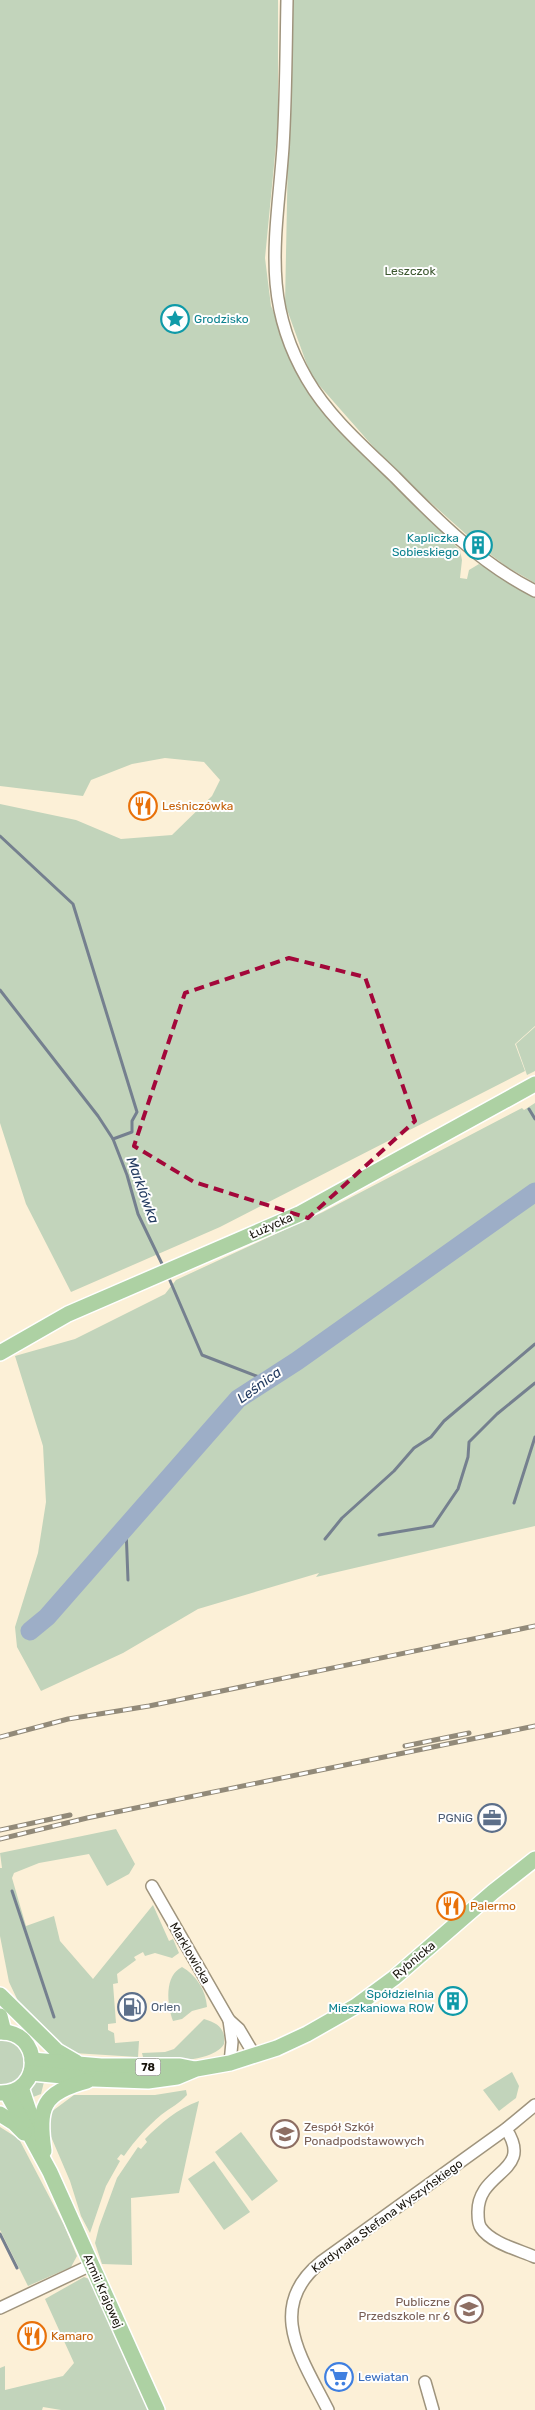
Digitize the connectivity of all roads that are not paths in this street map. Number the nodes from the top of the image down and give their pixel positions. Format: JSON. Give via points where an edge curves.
{"nodes":[{"id":1,"x":287,"y":0,"type":"edge"},
{"id":2,"x":535,"y":591,"type":"edge"},
{"id":3,"x":535,"y":1084,"type":"edge"},
{"id":4,"x":0,"y":1353,"type":"edge"},
{"id":5,"x":535,"y":1859,"type":"edge"},
{"id":6,"x":152,"y":1886,"type":"dead end"},
{"id":7,"x":0,"y":1994,"type":"edge"},
{"id":8,"x":0,"y":2016,"type":"edge"},
{"id":9,"x":229,"y":2020,"type":"junction"},
{"id":10,"x":2,"y":2032,"type":"edge"},
{"id":11,"x":255,"y":2056,"type":"junction"},
{"id":12,"x":230,"y":2063,"type":"junction"},
{"id":13,"x":82,"y":2065,"type":"junction"},
{"id":14,"x":32,"y":2067,"type":"junction"},
{"id":15,"x":196,"y":2069,"type":"junction"},
{"id":16,"x":94,"y":2079,"type":"junction"},
{"id":17,"x":21,"y":2087,"type":"junction"},
{"id":18,"x":3,"y":2093,"type":"edge"},
{"id":19,"x":535,"y":2105,"type":"edge"},
{"id":20,"x":0,"y":2114,"type":"edge"},
{"id":21,"x":506,"y":2129,"type":"junction"},
{"id":22,"x":39,"y":2148,"type":"junction"},
{"id":23,"x":535,"y":2257,"type":"edge"},
{"id":24,"x":91,"y":2265,"type":"junction"},
{"id":25,"x":0,"y":2308,"type":"edge"},
{"id":26,"x":425,"y":2382,"type":"dead end"},
{"id":27,"x":158,"y":2410,"type":"edge"},
{"id":28,"x":328,"y":2410,"type":"edge"},
{"id":29,"x":433,"y":2410,"type":"edge"}],
"edges":[{"from":1,"to":2,"type":"street","via":[[285,109],[274,274],[280,314],[295,356],[324,404],[424,506],[477,555]]},
{"from":3,"to":4,"type":"main road","name":"Łużycka","via":[[299,1214],[68,1314]]},
{"from":5,"to":11,"type":"main road","name":"Rybnicka","number":"78","via":[[356,2006],[307,2034]]},
{"from":6,"to":9,"type":"street","name":"Marklowicka"},
{"from":7,"to":13,"type":"main road","via":[[57,2052]]},
{"from":8,"to":10,"type":"main road"},
{"from":9,"to":11,"type":"street","name":"Marklowicka","via":[[239,2029]]},
{"from":9,"to":12,"type":"street","name":"Marklowicka"},
{"from":10,"to":14,"type":"main road","via":[[19,2037],[26,2044]]},
{"from":11,"to":12,"type":"main road","name":"Rybnicka","number":"78"},
{"from":12,"to":15,"type":"main road","name":"Rybnicka","number":"78"},
{"from":13,"to":14,"type":"main road","name":"Rybnicka","number":"78"},
{"from":13,"to":15,"type":"main road","name":"Rybnicka","number":"78"},
{"from":14,"to":16,"type":"main road","name":"Rybnicka","number":"78"},
{"from":14,"to":17,"type":"main road"},
{"from":15,"to":16,"type":"main road","name":"Rybnicka","number":"78","via":[[178,2077],[148,2080]]},
{"from":16,"to":22,"type":"main road","via":[[61,2089],[47,2102],[41,2120]]},
{"from":17,"to":18,"type":"main road"},
{"from":17,"to":22,"type":"main road","name":"Armii Krajowej"},
{"from":18,"to":22,"type":"main road","name":"Armii Krajowej"},
{"from":19,"to":21,"type":"street","name":"Kardynała Stefana Wyszyńskiego"},
{"from":20,"to":22,"type":"main road","via":[[18,2126]]},
{"from":21,"to":23,"type":"street","via":[[514,2140],[515,2155],[510,2165],[484,2189],[478,2204],[478,2219],[481,2228],[492,2238]]},
{"from":21,"to":28,"type":"street","name":"Kardynała Stefana Wyszyńskiego","via":[[321,2262],[305,2278],[294,2302],[293,2339]]},
{"from":22,"to":24,"type":"main road","name":"Armii Krajowej"},
{"from":24,"to":25,"type":"street"},
{"from":24,"to":27,"type":"main road","name":"Armii Krajowej"},
{"from":26,"to":29,"type":"street"}]}
